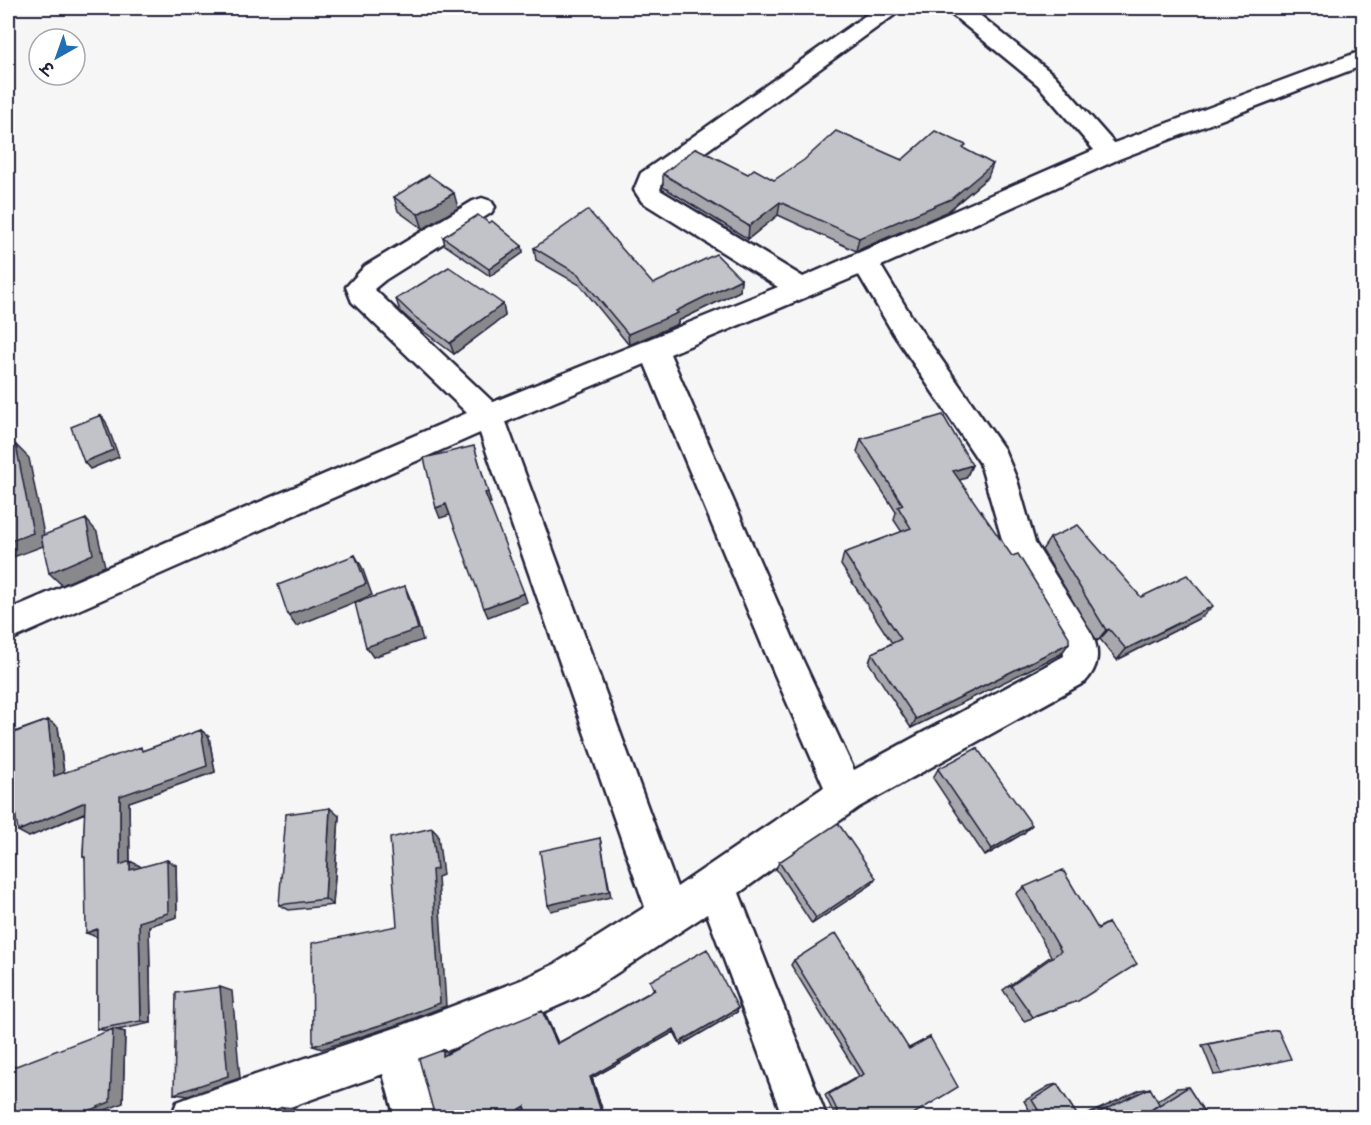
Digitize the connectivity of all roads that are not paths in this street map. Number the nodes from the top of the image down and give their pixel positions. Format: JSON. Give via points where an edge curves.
{"nodes":[{"id":1,"x":889,"y":8,"type":"edge"},
{"id":2,"x":958,"y":8,"type":"edge"},
{"id":3,"x":1364,"y":57,"type":"edge"},
{"id":4,"x":1110,"y":153,"type":"junction"},
{"id":5,"x":482,"y":207,"type":"dead end"},
{"id":6,"x":865,"y":262,"type":"junction"},
{"id":7,"x":801,"y":288,"type":"junction"},
{"id":8,"x":652,"y":348,"type":"junction"},
{"id":9,"x":489,"y":416,"type":"junction"},
{"id":10,"x":8,"y":626,"type":"edge"},
{"id":11,"x":846,"y":794,"type":"junction"},
{"id":12,"x":716,"y":885,"type":"junction"},
{"id":13,"x":667,"y":914,"type":"junction"},
{"id":14,"x":398,"y":1048,"type":"junction"},
{"id":15,"x":193,"y":1118,"type":"edge"},
{"id":16,"x":417,"y":1118,"type":"edge"},
{"id":17,"x":805,"y":1118,"type":"edge"}],
"edges":[{"from":1,"to":7,"type":"street","via":[[650,179],[647,185],[646,190],[658,200]]},
{"from":2,"to":4,"type":"street","via":[[1046,80]]},
{"from":3,"to":4,"type":"street"},
{"from":4,"to":6,"type":"street"},
{"from":5,"to":9,"type":"street","via":[[375,273],[360,287],[362,295]]},
{"from":6,"to":7,"type":"street"},
{"from":6,"to":11,"type":"street","via":[[903,326],[993,458],[1003,478],[1021,547],[1074,633],[1082,654],[1073,671]]},
{"from":7,"to":8,"type":"street"},
{"from":8,"to":9,"type":"street"},
{"from":8,"to":11,"type":"street"},
{"from":9,"to":10,"type":"street"},
{"from":9,"to":13,"type":"street"},
{"from":11,"to":12,"type":"street"},
{"from":12,"to":13,"type":"street"},
{"from":12,"to":17,"type":"street"},
{"from":13,"to":14,"type":"street","via":[[570,979]]},
{"from":14,"to":15,"type":"street"},
{"from":14,"to":16,"type":"street"}]}
